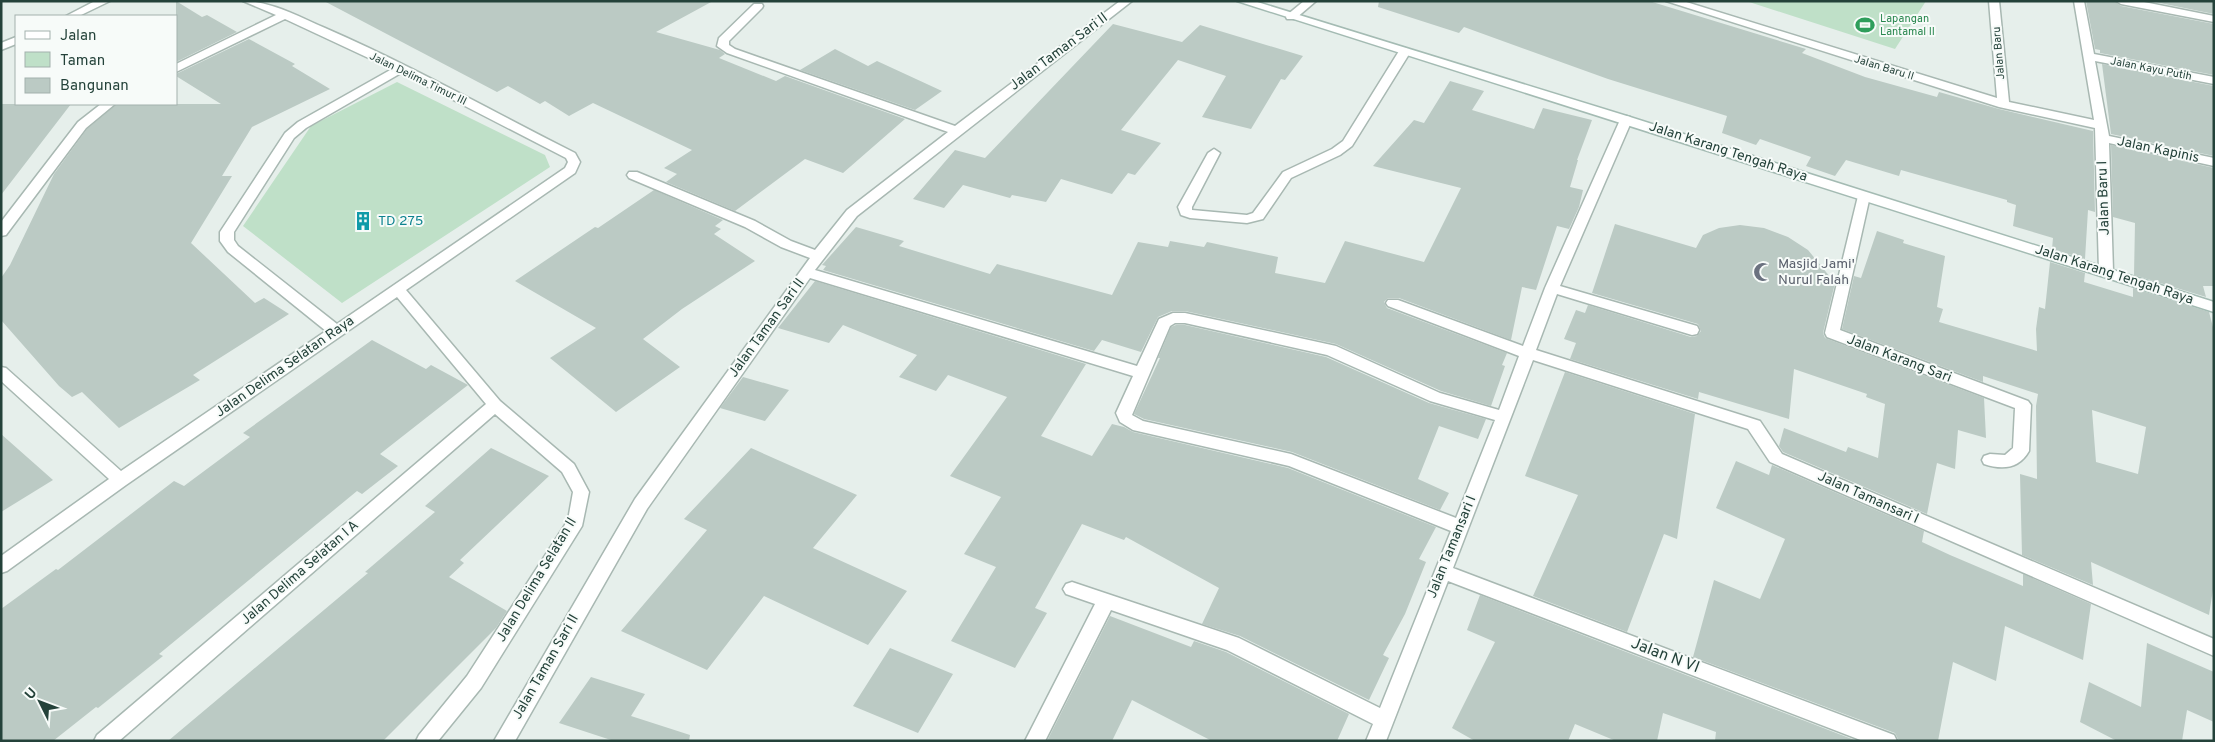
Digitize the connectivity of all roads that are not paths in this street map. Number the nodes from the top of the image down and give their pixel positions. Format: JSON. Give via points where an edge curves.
{"nodes":[{"id":1,"x":105,"y":1,"type":"edge"},
{"id":2,"x":248,"y":1,"type":"edge"},
{"id":3,"x":1127,"y":1,"type":"edge"},
{"id":4,"x":1242,"y":1,"type":"edge"},
{"id":5,"x":1310,"y":1,"type":"edge"},
{"id":6,"x":1671,"y":1,"type":"edge"},
{"id":7,"x":1994,"y":1,"type":"edge"},
{"id":8,"x":2079,"y":1,"type":"edge"},
{"id":9,"x":2121,"y":1,"type":"edge"},
{"id":10,"x":758,"y":6,"type":"dead end"},
{"id":11,"x":73,"y":15,"type":"edge"},
{"id":12,"x":285,"y":15,"type":"junction"},
{"id":13,"x":1291,"y":17,"type":"junction"},
{"id":14,"x":2214,"y":19,"type":"edge"},
{"id":15,"x":15,"y":40,"type":"edge"},
{"id":16,"x":1,"y":47,"type":"edge"},
{"id":17,"x":1405,"y":51,"type":"junction"},
{"id":18,"x":2088,"y":56,"type":"junction"},
{"id":19,"x":178,"y":68,"type":"edge"},
{"id":20,"x":400,"y":69,"type":"junction"},
{"id":21,"x":2214,"y":81,"type":"edge"},
{"id":22,"x":2003,"y":104,"type":"junction"},
{"id":23,"x":107,"y":105,"type":"edge"},
{"id":24,"x":1626,"y":120,"type":"junction"},
{"id":25,"x":956,"y":132,"type":"junction"},
{"id":26,"x":2102,"y":132,"type":"junction"},
{"id":27,"x":1214,"y":153,"type":"dead end"},
{"id":28,"x":2214,"y":162,"type":"edge"},
{"id":29,"x":571,"y":170,"type":"joint"},
{"id":30,"x":633,"y":176,"type":"dead end"},
{"id":31,"x":1864,"y":196,"type":"junction"},
{"id":32,"x":1,"y":232,"type":"edge"},
{"id":33,"x":818,"y":256,"type":"junction"},
{"id":34,"x":2106,"y":271,"type":"junction"},
{"id":35,"x":807,"y":272,"type":"junction"},
{"id":36,"x":397,"y":288,"type":"junction"},
{"id":37,"x":1552,"y":288,"type":"junction"},
{"id":38,"x":1393,"y":303,"type":"dead end"},
{"id":39,"x":2214,"y":307,"type":"edge"},
{"id":40,"x":1692,"y":330,"type":"dead end"},
{"id":41,"x":337,"y":332,"type":"junction"},
{"id":42,"x":1528,"y":353,"type":"junction"},
{"id":43,"x":1,"y":372,"type":"edge"},
{"id":44,"x":1142,"y":373,"type":"junction"},
{"id":45,"x":495,"y":405,"type":"junction"},
{"id":46,"x":1504,"y":417,"type":"junction"},
{"id":47,"x":1990,"y":460,"type":"dead end"},
{"id":48,"x":120,"y":480,"type":"junction"},
{"id":49,"x":1459,"y":527,"type":"junction"},
{"id":50,"x":1,"y":566,"type":"edge"},
{"id":51,"x":1442,"y":572,"type":"junction"},
{"id":52,"x":1072,"y":589,"type":"dead end"},
{"id":53,"x":1106,"y":601,"type":"junction"},
{"id":54,"x":2214,"y":648,"type":"edge"},
{"id":55,"x":1384,"y":720,"type":"junction"},
{"id":56,"x":104,"y":741,"type":"edge"},
{"id":57,"x":426,"y":741,"type":"edge"},
{"id":58,"x":504,"y":741,"type":"edge"},
{"id":59,"x":1035,"y":741,"type":"edge"},
{"id":60,"x":1376,"y":741,"type":"edge"},
{"id":61,"x":1887,"y":741,"type":"edge"}],
"edges":[{"from":1,"to":11,"type":"street"},
{"from":2,"to":12,"type":"street","name":"Jalan Delima Timur III"},
{"from":3,"to":25,"type":"street","name":"Jalan Taman Sari II"},
{"from":4,"to":13,"type":"street","name":"Jalan Karang Tengah Raya"},
{"from":5,"to":13,"type":"street"},
{"from":6,"to":22,"type":"street","name":"Jalan Baru II"},
{"from":7,"to":22,"type":"street","name":"Jalan Baru"},
{"from":8,"to":18,"type":"street","name":"Jalan Baru I"},
{"from":9,"to":14,"type":"street"},
{"from":10,"to":25,"type":"street","via":[[723,40],[723,46]]},
{"from":12,"to":19,"type":"street"},
{"from":12,"to":20,"type":"street","name":"Jalan Delima Timur III"},
{"from":13,"to":17,"type":"street","name":"Jalan Karang Tengah Raya"},
{"from":15,"to":16,"type":"street"},
{"from":17,"to":24,"type":"street","name":"Jalan Karang Tengah Raya"},
{"from":17,"to":27,"type":"street","via":[[1348,143],[1287,175],[1258,216],[1246,219],[1186,212],[1185,207]]},
{"from":18,"to":21,"type":"street","name":"Jalan Kayu Putih"},
{"from":18,"to":26,"type":"street","name":"Jalan Baru I"},
{"from":20,"to":29,"type":"street","name":"Jalan Delima Timur III","via":[[571,156],[574,162]]},
{"from":20,"to":41,"type":"street","via":[[302,125],[289,136],[227,232],[227,241],[233,249]]},
{"from":22,"to":26,"type":"street","name":"Jalan Baru II"},
{"from":23,"to":32,"type":"street","via":[[82,125]]},
{"from":24,"to":31,"type":"street","name":"Jalan Karang Tengah Raya"},
{"from":24,"to":37,"type":"street","name":"Jalan Tamansari I"},
{"from":25,"to":33,"type":"street","name":"Jalan Taman Sari II","via":[[852,213]]},
{"from":26,"to":28,"type":"street","name":"Jalan Kapinis"},
{"from":26,"to":34,"type":"street","name":"Jalan Baru I"},
{"from":29,"to":36,"type":"street","name":"Jalan Delima Selatan Raya"},
{"from":30,"to":33,"type":"street"},
{"from":31,"to":34,"type":"street","name":"Jalan Karang Tengah Raya"},
{"from":31,"to":47,"type":"street","name":"Jalan Karang Sari","via":[[1832,333],[2023,405],[2021,451],[2008,462]]},
{"from":33,"to":35,"type":"street","name":"Jalan Taman Sari II"},
{"from":34,"to":39,"type":"street","name":"Jalan Karang Tengah Raya"},
{"from":35,"to":44,"type":"street"},
{"from":35,"to":58,"type":"street","name":"Jalan Taman Sari II","via":[[641,504]]},
{"from":36,"to":41,"type":"street","name":"Jalan Delima Selatan Raya"},
{"from":36,"to":45,"type":"street","name":"Jalan Delima Selatan II"},
{"from":37,"to":40,"type":"street"},
{"from":37,"to":42,"type":"street","name":"Jalan Tamansari I"},
{"from":38,"to":42,"type":"street","name":"Jalan Tamansari I"},
{"from":41,"to":48,"type":"street","name":"Jalan Delima Selatan Raya"},
{"from":42,"to":46,"type":"street","name":"Jalan Tamansari I"},
{"from":42,"to":54,"type":"street","name":"Jalan Tamansari I","via":[[1754,425],[1776,458]]},
{"from":43,"to":48,"type":"street"},
{"from":44,"to":46,"type":"street","via":[[1164,323],[1173,318],[1185,318],[1331,350],[1435,397]]},
{"from":44,"to":49,"type":"street","via":[[1124,413],[1125,418],[1139,426],[1291,460]]},
{"from":45,"to":56,"type":"street","name":"Jalan Delima Selatan I A"},
{"from":45,"to":57,"type":"street","name":"Jalan Delima Selatan II","via":[[568,468],[581,492],[576,521],[474,682]]},
{"from":46,"to":49,"type":"street","name":"Jalan Tamansari I"},
{"from":48,"to":50,"type":"street","name":"Jalan Delima Selatan Raya"},
{"from":49,"to":51,"type":"street","name":"Jalan Tamansari I"},
{"from":51,"to":55,"type":"street","name":"Jalan Tamansari I"},
{"from":51,"to":61,"type":"street","name":"Jalan N VI"},
{"from":52,"to":53,"type":"street"},
{"from":53,"to":55,"type":"street","via":[[1234,644]]},
{"from":53,"to":59,"type":"street"},
{"from":55,"to":60,"type":"street","name":"Jalan Tamansari I"}]}
